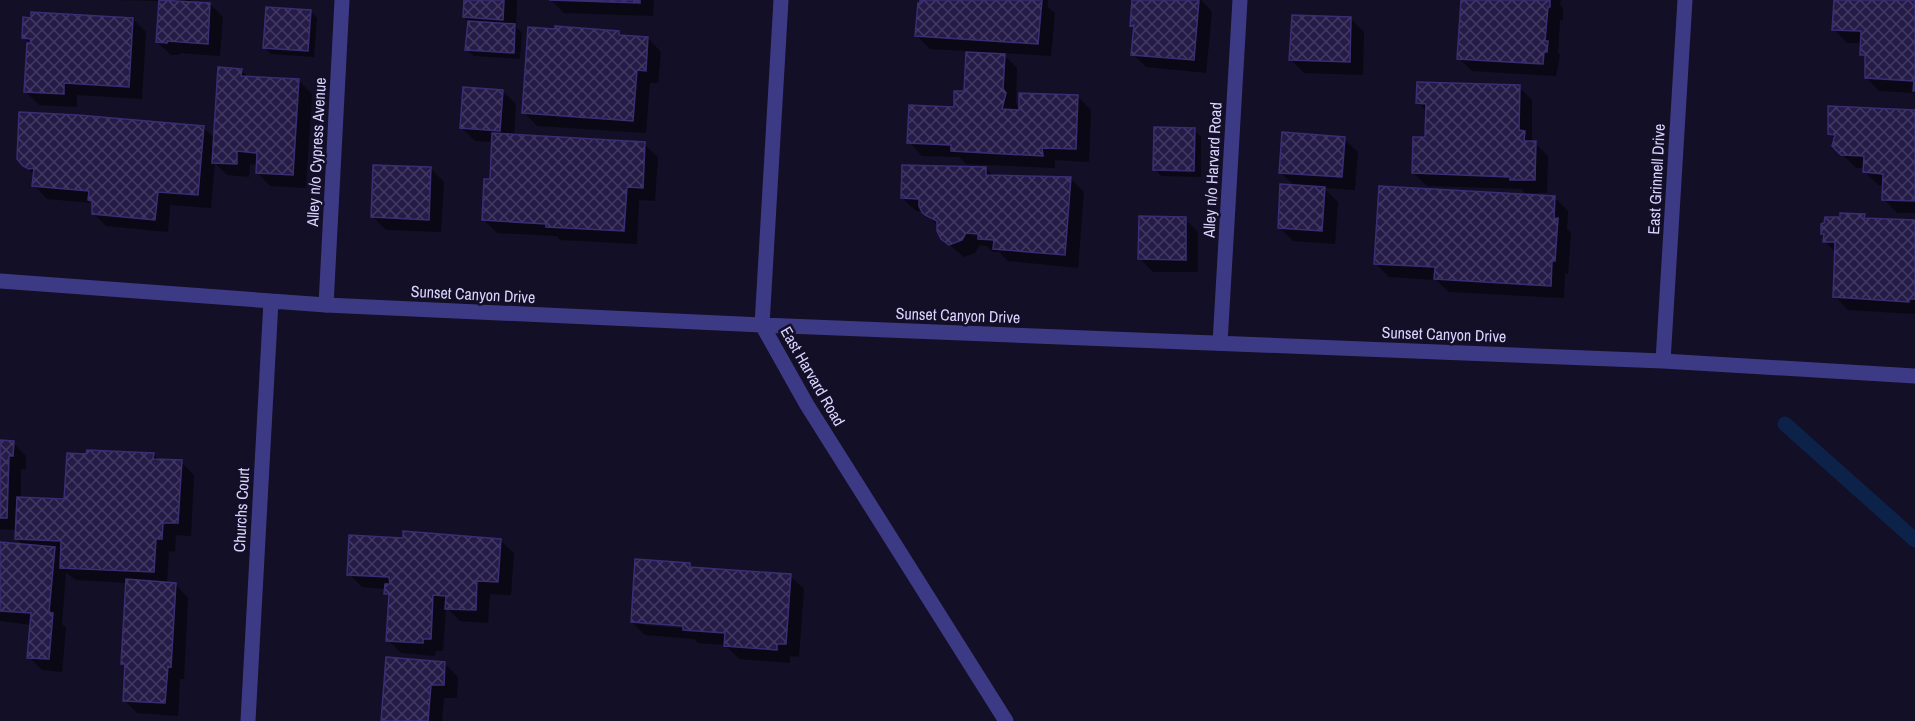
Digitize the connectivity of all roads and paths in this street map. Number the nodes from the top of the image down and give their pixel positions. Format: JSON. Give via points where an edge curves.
{"nodes":[{"id":1,"x":342,"y":0,"type":"edge"},
{"id":2,"x":781,"y":0,"type":"edge"},
{"id":3,"x":1240,"y":0,"type":"edge"},
{"id":4,"x":1685,"y":0,"type":"edge"},
{"id":5,"x":0,"y":281,"type":"edge"},
{"id":6,"x":271,"y":301,"type":"junction"},
{"id":7,"x":326,"y":305,"type":"junction"},
{"id":8,"x":762,"y":325,"type":"junction"},
{"id":9,"x":1220,"y":343,"type":"junction"},
{"id":10,"x":1663,"y":361,"type":"junction"},
{"id":11,"x":1915,"y":376,"type":"edge"},
{"id":12,"x":248,"y":721,"type":"edge"},
{"id":13,"x":1006,"y":721,"type":"edge"}],
"edges":[{"from":1,"to":7,"type":"street","name":"Alley n/o Cypress Avenue"},
{"from":2,"to":8,"type":"street","name":"East Harvard Road"},
{"from":3,"to":9,"type":"street","name":"Alley n/o Harvard Road"},
{"from":4,"to":10,"type":"street","name":"East Grinnell Drive"},
{"from":5,"to":6,"type":"street","name":"Sunset Canyon Drive"},
{"from":6,"to":7,"type":"street","name":"Sunset Canyon Drive"},
{"from":6,"to":12,"type":"street","name":"Churchs Court"},
{"from":7,"to":8,"type":"street","name":"Sunset Canyon Drive"},
{"from":8,"to":9,"type":"street","name":"Sunset Canyon Drive"},
{"from":8,"to":13,"type":"street","name":"East Harvard Road","via":[[807,405]]},
{"from":9,"to":10,"type":"street","name":"Sunset Canyon Drive"},
{"from":10,"to":11,"type":"street","name":"Sunset Canyon Drive"}]}
